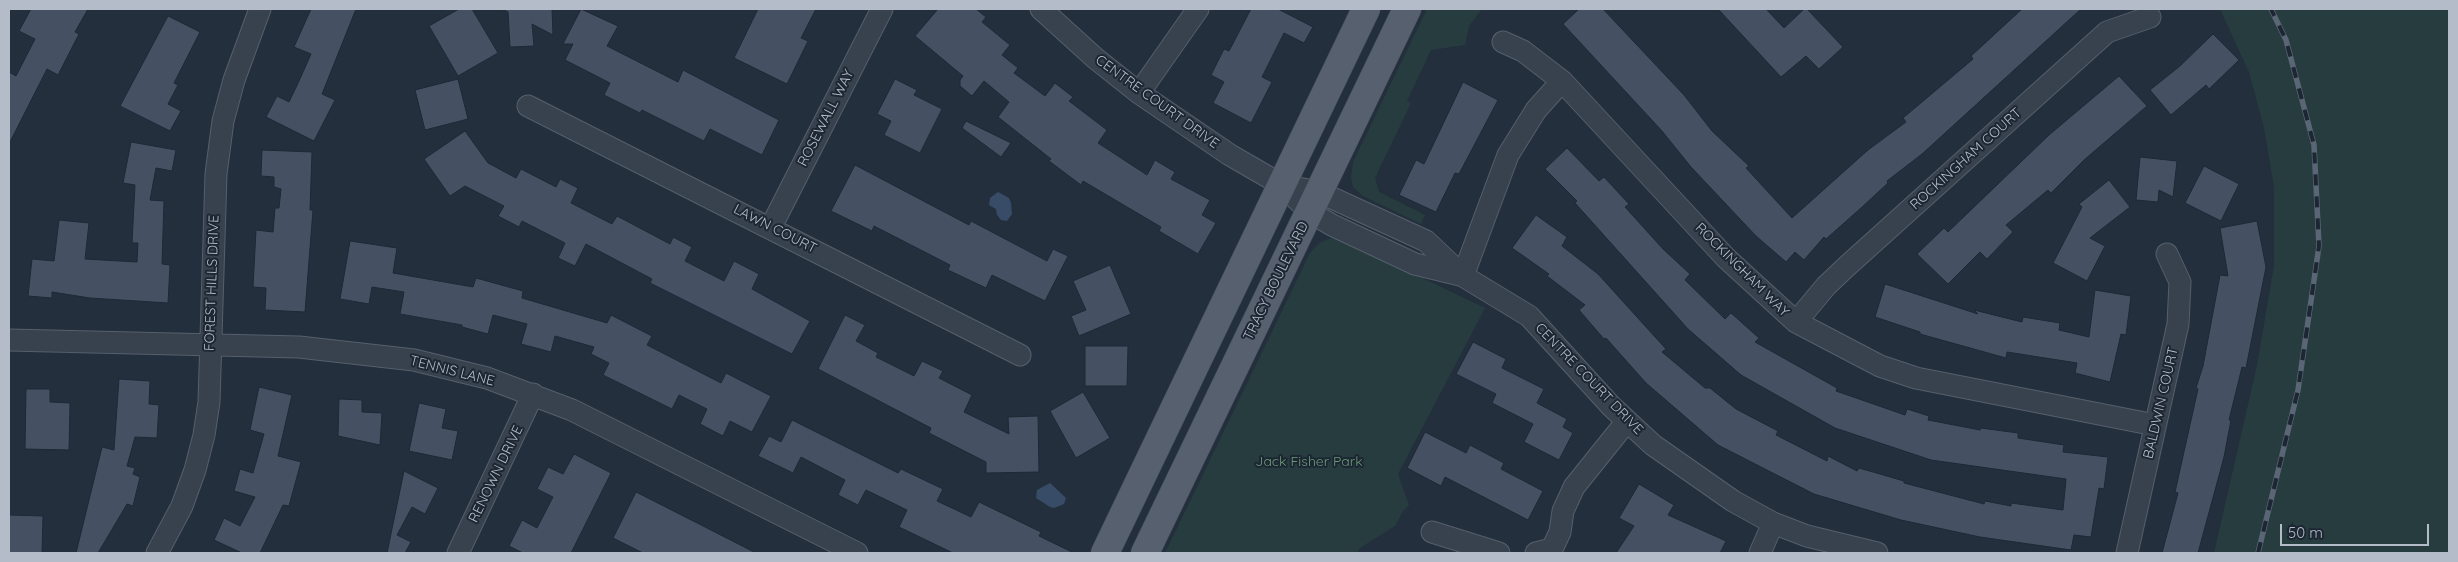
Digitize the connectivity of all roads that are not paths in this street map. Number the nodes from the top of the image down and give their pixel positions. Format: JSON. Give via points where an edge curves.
{"nodes":[{"id":1,"x":260,"y":9,"type":"edge"},
{"id":2,"x":882,"y":9,"type":"edge"},
{"id":3,"x":1041,"y":9,"type":"edge"},
{"id":4,"x":1198,"y":9,"type":"edge"},
{"id":5,"x":1366,"y":9,"type":"edge"},
{"id":6,"x":1407,"y":9,"type":"edge"},
{"id":7,"x":2150,"y":17,"type":"dead end"},
{"id":8,"x":1503,"y":42,"type":"dead end"},
{"id":9,"x":1562,"y":81,"type":"junction"},
{"id":10,"x":1139,"y":93,"type":"junction"},
{"id":11,"x":528,"y":106,"type":"dead end"},
{"id":12,"x":1282,"y":185,"type":"junction"},
{"id":13,"x":1314,"y":202,"type":"junction"},
{"id":14,"x":771,"y":227,"type":"junction"},
{"id":15,"x":2167,"y":254,"type":"dead end"},
{"id":16,"x":1463,"y":276,"type":"junction"},
{"id":17,"x":1796,"y":322,"type":"junction"},
{"id":18,"x":9,"y":340,"type":"edge"},
{"id":19,"x":210,"y":344,"type":"junction"},
{"id":20,"x":1020,"y":355,"type":"dead end"},
{"id":21,"x":533,"y":394,"type":"junction"},
{"id":22,"x":1627,"y":421,"type":"junction"},
{"id":23,"x":2155,"y":425,"type":"junction"},
{"id":24,"x":1773,"y":523,"type":"junction"},
{"id":25,"x":1432,"y":532,"type":"dead end"},
{"id":26,"x":158,"y":553,"type":"edge"},
{"id":27,"x":458,"y":553,"type":"edge"},
{"id":28,"x":857,"y":553,"type":"edge"},
{"id":29,"x":1105,"y":553,"type":"edge"},
{"id":30,"x":1145,"y":553,"type":"edge"},
{"id":31,"x":1499,"y":553,"type":"edge"},
{"id":32,"x":1536,"y":553,"type":"edge"},
{"id":33,"x":1760,"y":553,"type":"edge"},
{"id":34,"x":1877,"y":553,"type":"edge"},
{"id":35,"x":2127,"y":553,"type":"edge"}],
"edges":[{"from":1,"to":19,"type":"street","name":"FOREST HILLS DRIVE","via":[[223,121],[216,174]]},
{"from":2,"to":14,"type":"street","name":"ROSEWALL WAY"},
{"from":3,"to":10,"type":"street","name":"CENTRE COURT DRIVE"},
{"from":4,"to":10,"type":"street"},
{"from":5,"to":12,"type":"main road"},
{"from":6,"to":13,"type":"main road","name":"TRACY BOULEVARD"},
{"from":7,"to":17,"type":"street","name":"ROCKINGHAM COURT","via":[[2107,32],[1846,267]]},
{"from":8,"to":9,"type":"street","name":"ROCKINGHAM WAY","via":[[1524,51]]},
{"from":9,"to":16,"type":"street","via":[[1536,110],[1508,155]]},
{"from":9,"to":17,"type":"street","name":"ROCKINGHAM WAY","via":[[1726,258]]},
{"from":10,"to":12,"type":"street","name":"CENTRE COURT DRIVE"},
{"from":11,"to":14,"type":"street","name":"LAWN COURT"},
{"from":12,"to":13,"type":"street","name":"CENTRE COURT DRIVE"},
{"from":12,"to":29,"type":"main road"},
{"from":13,"to":16,"type":"street","name":"CENTRE COURT DRIVE","via":[[1332,226],[1415,264]]},
{"from":13,"to":30,"type":"main road","name":"TRACY BOULEVARD"},
{"from":14,"to":20,"type":"street","name":"LAWN COURT"},
{"from":15,"to":23,"type":"street","name":"BALDWIN COURT","via":[[2180,282],[2178,324]]},
{"from":16,"to":22,"type":"street","name":"CENTRE COURT DRIVE","via":[[1529,316]]},
{"from":17,"to":23,"type":"street","name":"ROCKINGHAM WAY","via":[[1880,366],[1916,378]]},
{"from":18,"to":19,"type":"street","name":"TENNIS LANE"},
{"from":19,"to":21,"type":"street","name":"TENNIS LANE","via":[[299,346],[414,360],[487,378]]},
{"from":19,"to":26,"type":"street","name":"FOREST HILLS DRIVE","via":[[209,402],[204,435],[182,506]]},
{"from":21,"to":27,"type":"street","name":"RENOWN DRIVE"},
{"from":21,"to":28,"type":"street","name":"TENNIS LANE","via":[[611,429]]},
{"from":22,"to":24,"type":"street","name":"CENTRE COURT DRIVE","via":[[1653,445],[1733,500]]},
{"from":22,"to":32,"type":"street","via":[[1574,487],[1552,549]]},
{"from":23,"to":35,"type":"street","name":"BALDWIN COURT"},
{"from":24,"to":33,"type":"street"},
{"from":24,"to":34,"type":"street","name":"CENTRE COURT DRIVE","via":[[1807,536]]},
{"from":25,"to":31,"type":"street"}]}
